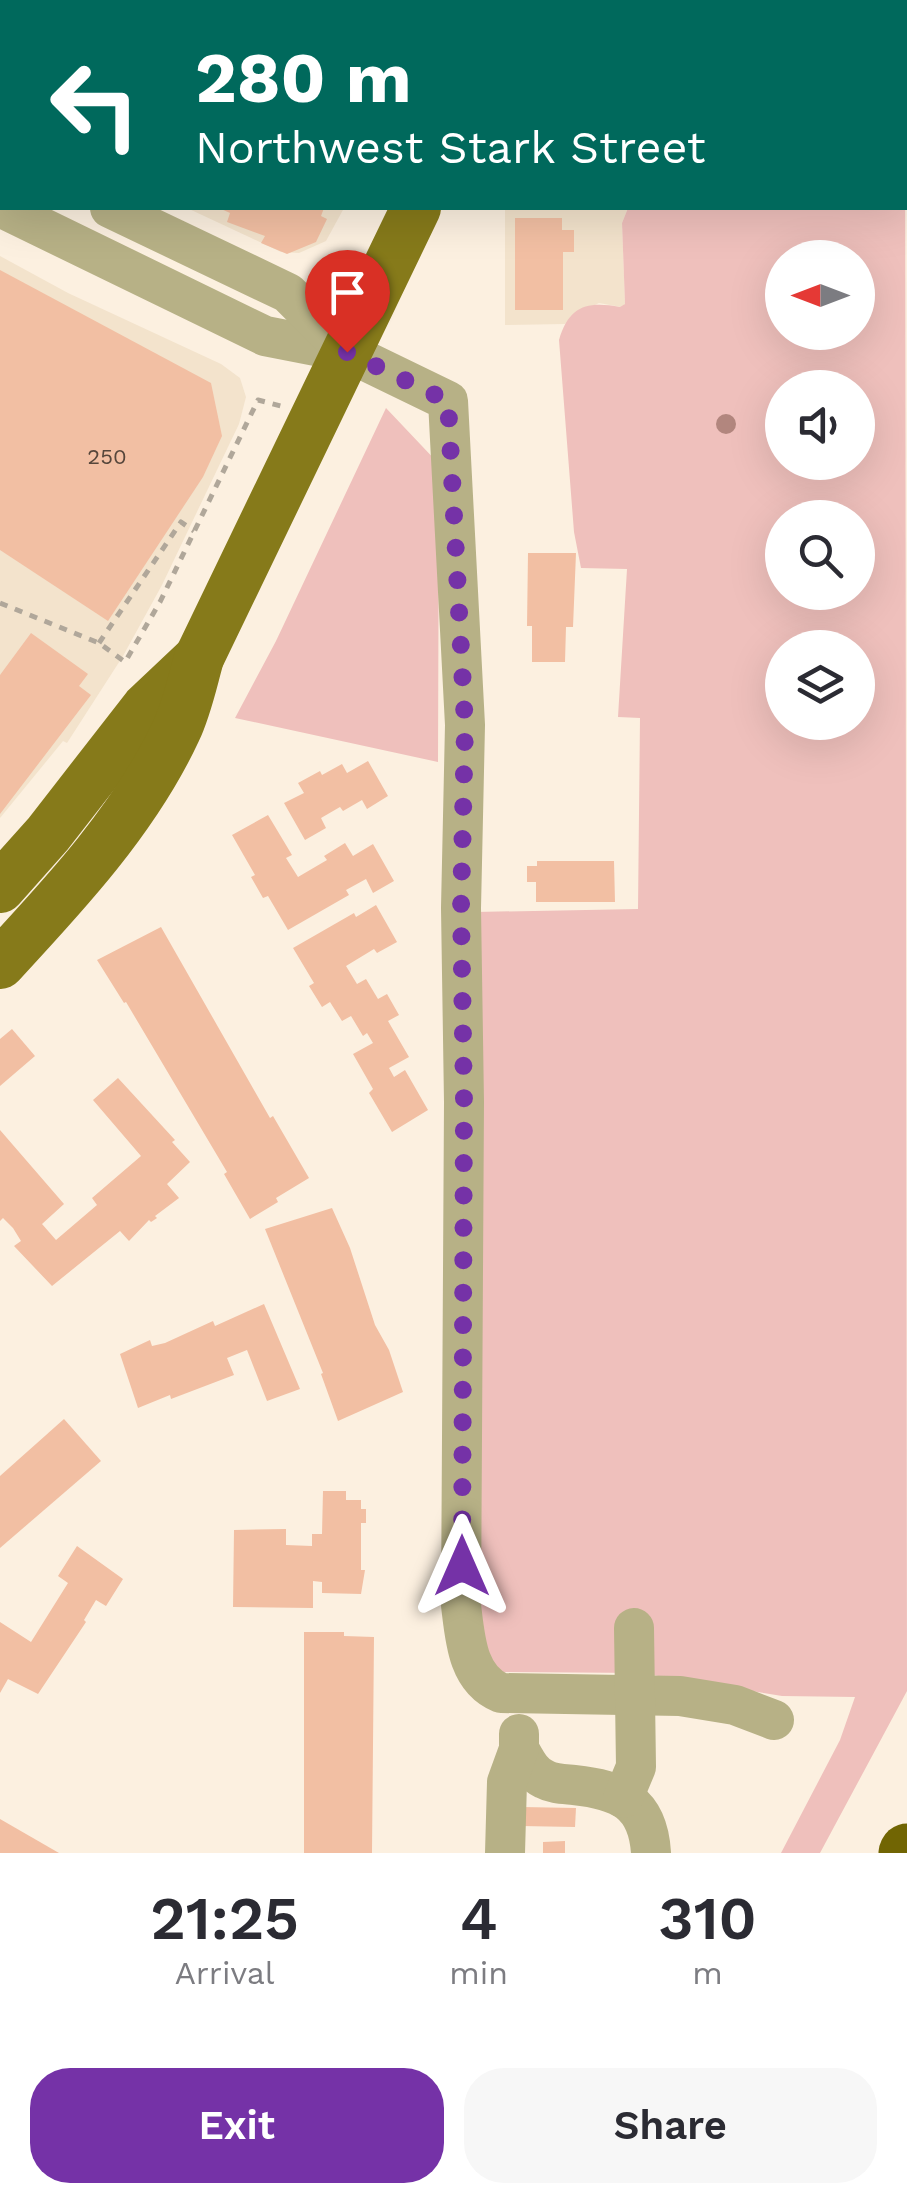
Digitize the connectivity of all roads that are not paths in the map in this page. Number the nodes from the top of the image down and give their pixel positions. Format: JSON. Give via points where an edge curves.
{"nodes":[{"id":1,"x":6,"y":210,"type":"edge"},
{"id":2,"x":114,"y":210,"type":"edge"},
{"id":3,"x":415,"y":210,"type":"edge"},
{"id":4,"x":347,"y":352,"type":"junction"},
{"id":5,"x":199,"y":658,"type":"junction"},
{"id":6,"x":0,"y":888,"type":"edge"},
{"id":7,"x":0,"y":964,"type":"edge"},
{"id":8,"x":634,"y":1628,"type":"dead end"},
{"id":9,"x":518,"y":1696,"type":"junction"},
{"id":10,"x":634,"y":1696,"type":"junction"},
{"id":11,"x":774,"y":1720,"type":"dead end"},
{"id":12,"x":520,"y":1750,"type":"junction"},
{"id":13,"x":623,"y":1798,"type":"junction"},
{"id":14,"x":504,"y":1853,"type":"edge"},
{"id":15,"x":652,"y":1853,"type":"edge"}],
"edges":[{"from":1,"to":4,"type":"street","via":[[266,336]]},
{"from":2,"to":4,"type":"street","via":[[288,293]]},
{"from":3,"to":4,"type":"main road"},
{"from":4,"to":5,"type":"main road"},
{"from":4,"to":9,"type":"street","via":[[448,401],[465,725],[462,1605],[470,1658],[480,1676],[488,1688]]},
{"from":5,"to":6,"type":"main road","via":[[146,708]]},
{"from":5,"to":7,"type":"main road","via":[[176,730],[151,777],[83,872]]},
{"from":8,"to":10,"type":"street"},
{"from":9,"to":10,"type":"street"},
{"from":9,"to":12,"type":"street"},
{"from":10,"to":11,"type":"street","via":[[735,1705]]},
{"from":10,"to":13,"type":"street","via":[[636,1766]]},
{"from":12,"to":13,"type":"street","via":[[544,1780]]},
{"from":12,"to":14,"type":"street","via":[[507,1782]]},
{"from":13,"to":15,"type":"street","via":[[638,1806]]}]}
